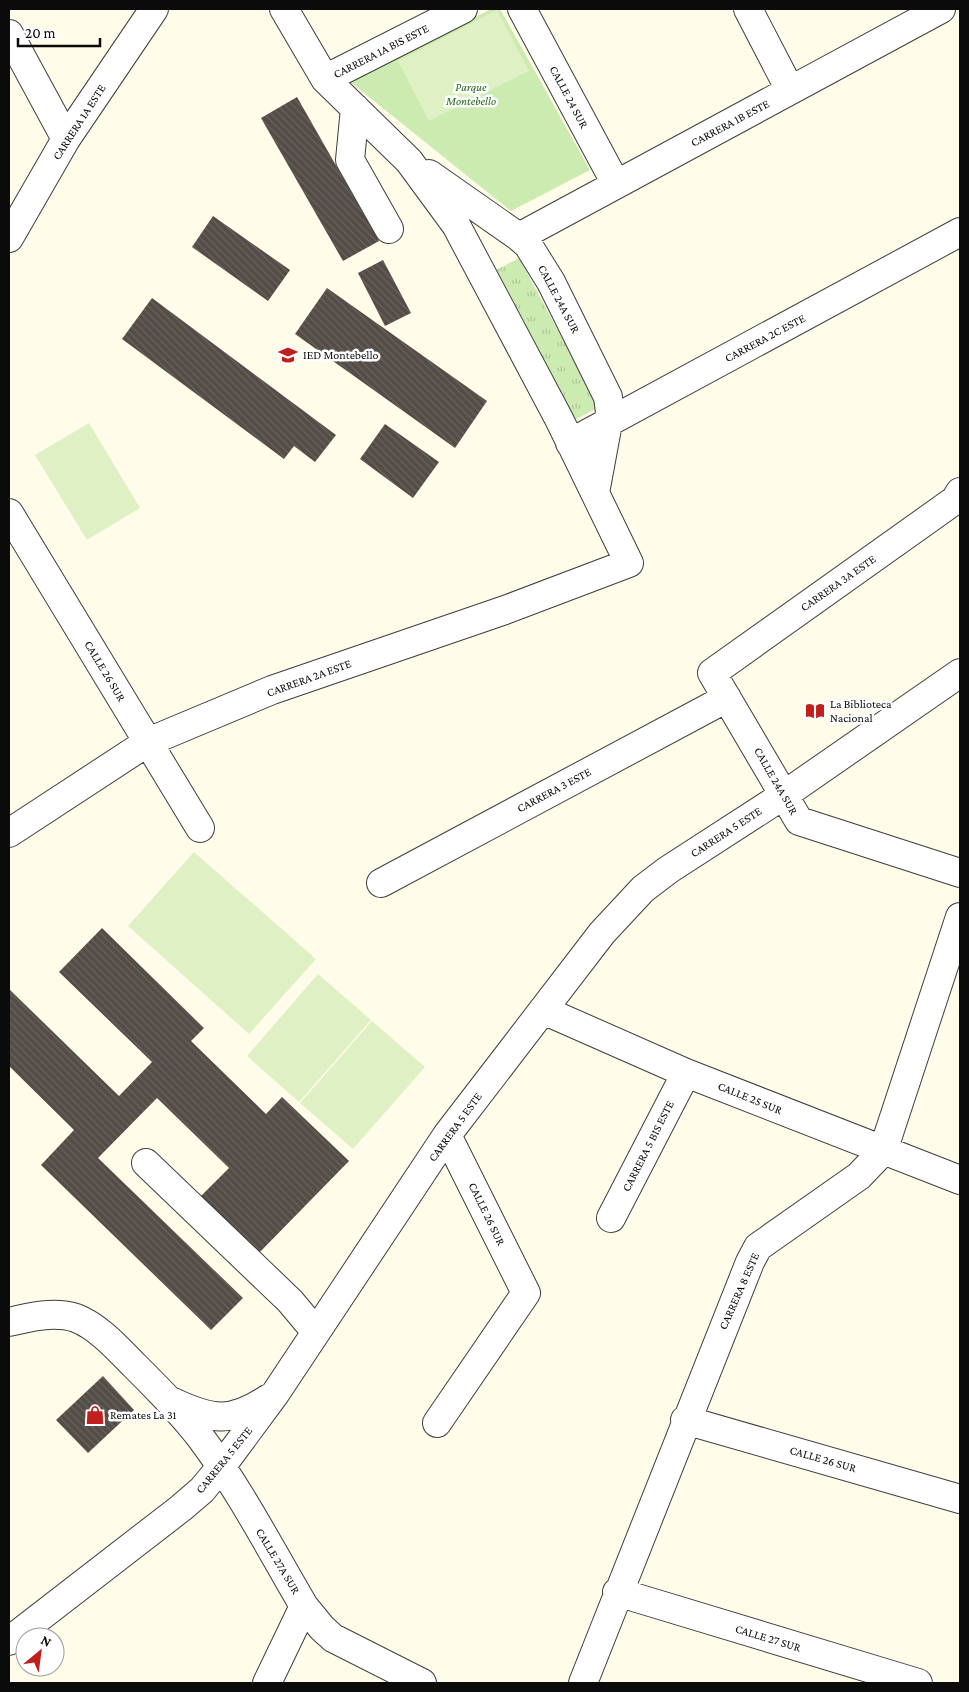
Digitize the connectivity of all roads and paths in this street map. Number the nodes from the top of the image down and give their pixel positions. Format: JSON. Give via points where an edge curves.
{"nodes":[{"id":1,"x":154,"y":9,"type":"edge"},
{"id":2,"x":284,"y":9,"type":"edge"},
{"id":3,"x":463,"y":9,"type":"edge"},
{"id":4,"x":522,"y":9,"type":"edge"},
{"id":5,"x":748,"y":9,"type":"edge"},
{"id":6,"x":941,"y":9,"type":"edge"},
{"id":7,"x":9,"y":34,"type":"edge"},
{"id":8,"x":325,"y":79,"type":"junction"},
{"id":9,"x":790,"y":90,"type":"junction"},
{"id":10,"x":355,"y":108,"type":"junction"},
{"id":11,"x":66,"y":139,"type":"junction"},
{"id":12,"x":409,"y":161,"type":"junction"},
{"id":13,"x":616,"y":184,"type":"junction"},
{"id":14,"x":389,"y":229,"type":"dead end"},
{"id":15,"x":960,"y":232,"type":"edge"},
{"id":16,"x":519,"y":237,"type":"junction"},
{"id":17,"x":9,"y":238,"type":"edge"},
{"id":18,"x":608,"y":423,"type":"junction"},
{"id":19,"x":570,"y":443,"type":"junction"},
{"id":20,"x":595,"y":493,"type":"junction"},
{"id":21,"x":959,"y":498,"type":"edge"},
{"id":22,"x":9,"y":513,"type":"edge"},
{"id":23,"x":629,"y":563,"type":"joint"},
{"id":24,"x":712,"y":673,"type":"joint"},
{"id":25,"x":960,"y":673,"type":"edge"},
{"id":26,"x":727,"y":698,"type":"junction"},
{"id":27,"x":148,"y":742,"type":"junction"},
{"id":28,"x":784,"y":796,"type":"junction"},
{"id":29,"x":200,"y":828,"type":"dead end"},
{"id":30,"x":9,"y":833,"type":"edge"},
{"id":31,"x":960,"y":873,"type":"edge"},
{"id":32,"x":381,"y":883,"type":"dead end"},
{"id":33,"x":960,"y":917,"type":"edge"},
{"id":34,"x":543,"y":1010,"type":"junction"},
{"id":35,"x":686,"y":1073,"type":"junction"},
{"id":36,"x":447,"y":1135,"type":"junction"},
{"id":37,"x":883,"y":1151,"type":"junction"},
{"id":38,"x":146,"y":1163,"type":"dead end"},
{"id":39,"x":960,"y":1180,"type":"edge"},
{"id":40,"x":611,"y":1218,"type":"dead end"},
{"id":41,"x":9,"y":1322,"type":"edge"},
{"id":42,"x":316,"y":1332,"type":"junction"},
{"id":43,"x":275,"y":1394,"type":"junction"},
{"id":44,"x":169,"y":1400,"type":"junction"},
{"id":45,"x":686,"y":1420,"type":"junction"},
{"id":46,"x":437,"y":1423,"type":"dead end"},
{"id":47,"x":220,"y":1468,"type":"junction"},
{"id":48,"x":960,"y":1499,"type":"edge"},
{"id":49,"x":617,"y":1592,"type":"junction"},
{"id":50,"x":304,"y":1606,"type":"junction"},
{"id":51,"x":9,"y":1641,"type":"edge"},
{"id":52,"x":267,"y":1683,"type":"edge"},
{"id":53,"x":422,"y":1683,"type":"edge"},
{"id":54,"x":583,"y":1683,"type":"edge"},
{"id":55,"x":918,"y":1683,"type":"edge"}],
"edges":[{"from":1,"to":11,"type":"street","name":"CARRERA 1A ESTE"},
{"from":2,"to":8,"type":"street","name":"CALLE 24A SUR"},
{"from":3,"to":8,"type":"street","name":"CARRERA 1A BIS ESTE"},
{"from":4,"to":13,"type":"street","name":"CALLE 24 SUR"},
{"from":5,"to":9,"type":"street"},
{"from":6,"to":9,"type":"street","name":"CARRERA 1B ESTE"},
{"from":7,"to":11,"type":"street"},
{"from":8,"to":10,"type":"street","name":"CALLE 24A SUR"},
{"from":9,"to":13,"type":"street","name":"CARRERA 1B ESTE"},
{"from":10,"to":12,"type":"street","name":"CALLE 24A SUR"},
{"from":10,"to":14,"type":"street","via":[[350,160]]},
{"from":11,"to":17,"type":"street","name":"CARRERA 1A ESTE"},
{"from":12,"to":16,"type":"street","name":"CALLE 24A SUR"},
{"from":12,"to":19,"type":"street","name":"CALLE 24A SUR","via":[[471,250]]},
{"from":13,"to":16,"type":"street","name":"CARRERA 1B ESTE"},
{"from":15,"to":18,"type":"street","name":"CARRERA 2C ESTE"},
{"from":16,"to":18,"type":"street","name":"CALLE 24A SUR","via":[[551,282],[602,382],[608,397]]},
{"from":18,"to":19,"type":"street","name":"CARRERA 2C ESTE"},
{"from":18,"to":20,"type":"street","name":"CALLE 24A SUR"},
{"from":19,"to":20,"type":"street","name":"CALLE 24A SUR"},
{"from":20,"to":23,"type":"street","name":"CALLE 24A SUR"},
{"from":21,"to":24,"type":"street","name":"CARRERA 3A ESTE"},
{"from":22,"to":27,"type":"street","name":"CALLE 26 SUR"},
{"from":23,"to":27,"type":"street","name":"CARRERA 2A ESTE","via":[[505,610],[272,690]]},
{"from":24,"to":26,"type":"street","name":"CALLE 24A SUR"},
{"from":25,"to":28,"type":"street","name":"CARRERA 5 ESTE"},
{"from":26,"to":28,"type":"street","name":"CALLE 24A SUR"},
{"from":26,"to":32,"type":"street","name":"CARRERA 3 ESTE"},
{"from":27,"to":29,"type":"street","name":"CALLE 26 SUR"},
{"from":27,"to":30,"type":"street","name":"CARRERA 2A ESTE"},
{"from":28,"to":31,"type":"street","name":"CALLE 24A SUR","via":[[800,821]]},
{"from":28,"to":34,"type":"street","name":"CARRERA 5 ESTE","via":[[643,889],[602,933]]},
{"from":33,"to":37,"type":"street","name":"CARRERA 8 ESTE"},
{"from":34,"to":35,"type":"street","name":"CALLE 25 SUR"},
{"from":34,"to":36,"type":"street","name":"CARRERA 5 ESTE"},
{"from":35,"to":37,"type":"street","name":"CALLE 25 SUR"},
{"from":35,"to":40,"type":"street","name":"CARRERA 5 BIS ESTE"},
{"from":36,"to":42,"type":"street","name":"CARRERA 5 ESTE"},
{"from":36,"to":46,"type":"street","name":"CALLE 26 SUR","via":[[526,1293]]},
{"from":37,"to":39,"type":"street","name":"CALLE 25 SUR"},
{"from":37,"to":45,"type":"street","name":"CARRERA 8 ESTE","via":[[859,1176],[758,1247]]},
{"from":38,"to":42,"type":"street","via":[[290,1301]]},
{"from":41,"to":44,"type":"street","name":"CALLE 27A SUR","via":[[51,1315],[75,1318],[117,1348]]},
{"from":42,"to":43,"type":"street","name":"CARRERA 5 ESTE"},
{"from":43,"to":44,"type":"street","name":"CALLE 27A SUR","via":[[240,1415],[222,1418],[205,1415]]},
{"from":43,"to":47,"type":"street","name":"CARRERA 5 ESTE"},
{"from":44,"to":47,"type":"street","name":"CALLE 27A SUR","via":[[201,1438]]},
{"from":45,"to":48,"type":"street","name":"CALLE 26 SUR"},
{"from":45,"to":49,"type":"street","name":"CARRERA 8 ESTE"},
{"from":47,"to":50,"type":"street","name":"CALLE 27A SUR"},
{"from":47,"to":51,"type":"street","name":"CARRERA 5 ESTE","via":[[181,1508]]},
{"from":49,"to":54,"type":"street","name":"CARRERA 8 ESTE"},
{"from":49,"to":55,"type":"street","name":"CALLE 27 SUR"},
{"from":50,"to":52,"type":"street"},
{"from":50,"to":53,"type":"street","name":"CALLE 27A SUR","via":[[333,1638]]}]}
